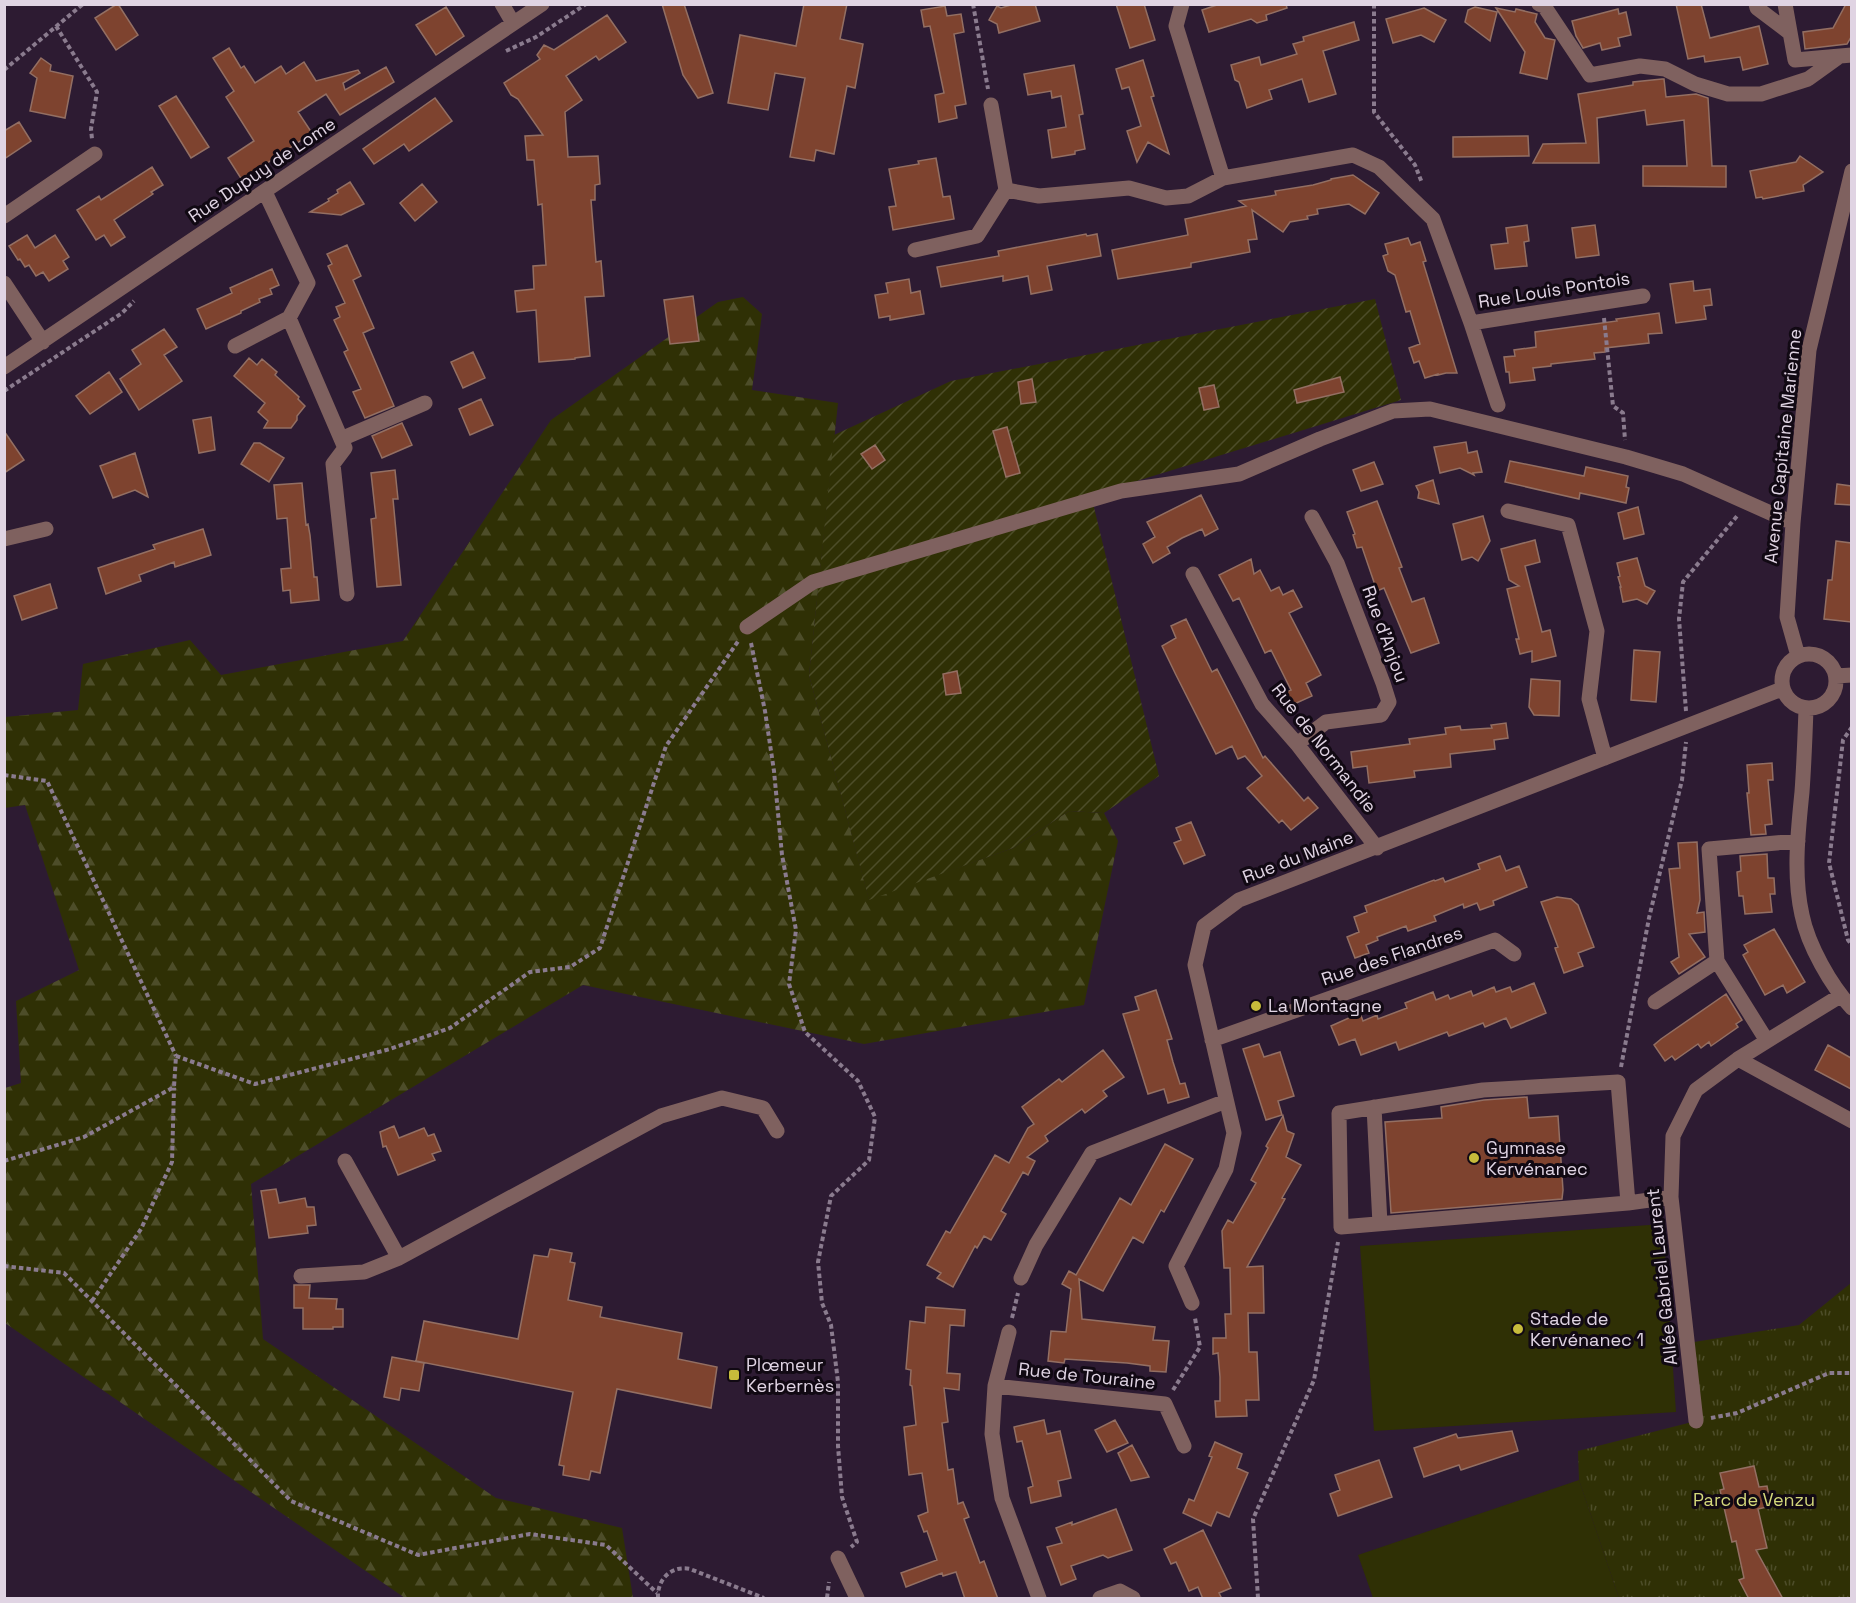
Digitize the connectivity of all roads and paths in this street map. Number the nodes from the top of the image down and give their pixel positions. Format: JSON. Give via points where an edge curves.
{"nodes":[{"id":1,"x":83,"y":4,"type":"edge"},
{"id":2,"x":502,"y":4,"type":"edge"},
{"id":3,"x":973,"y":4,"type":"edge"},
{"id":4,"x":1182,"y":4,"type":"edge"},
{"id":5,"x":1374,"y":4,"type":"edge"},
{"id":6,"x":1539,"y":4,"type":"edge"},
{"id":7,"x":1756,"y":4,"type":"edge"},
{"id":8,"x":1785,"y":4,"type":"edge"},
{"id":9,"x":540,"y":5,"type":"edge"},
{"id":10,"x":513,"y":23,"type":"junction"},
{"id":11,"x":56,"y":26,"type":"junction"},
{"id":12,"x":1790,"y":33,"type":"junction"},
{"id":13,"x":1846,"y":56,"type":"edge"},
{"id":14,"x":4,"y":70,"type":"edge"},
{"id":15,"x":991,"y":105,"type":"joint"},
{"id":16,"x":95,"y":154,"type":"joint"},
{"id":17,"x":1851,"y":171,"type":"edge"},
{"id":18,"x":1223,"y":178,"type":"junction"},
{"id":19,"x":1423,"y":186,"type":"dead end"},
{"id":20,"x":1006,"y":190,"type":"junction"},
{"id":21,"x":265,"y":192,"type":"junction"},
{"id":22,"x":4,"y":216,"type":"edge"},
{"id":23,"x":915,"y":250,"type":"dead end"},
{"id":24,"x":4,"y":282,"type":"edge"},
{"id":25,"x":1643,"y":296,"type":"dead end"},
{"id":26,"x":1602,"y":303,"type":"junction"},
{"id":27,"x":289,"y":318,"type":"junction"},
{"id":28,"x":1471,"y":323,"type":"junction"},
{"id":29,"x":43,"y":342,"type":"junction"},
{"id":30,"x":235,"y":346,"type":"dead end"},
{"id":31,"x":4,"y":367,"type":"edge"},
{"id":32,"x":425,"y":403,"type":"dead end"},
{"id":33,"x":1498,"y":405,"type":"dead end"},
{"id":34,"x":341,"y":439,"type":"junction"},
{"id":35,"x":1626,"y":457,"type":"junction"},
{"id":36,"x":1747,"y":503,"type":"junction"},
{"id":37,"x":1508,"y":511,"type":"dead end"},
{"id":38,"x":1312,"y":517,"type":"dead end"},
{"id":39,"x":1793,"y":523,"type":"junction"},
{"id":40,"x":46,"y":529,"type":"dead end"},
{"id":41,"x":4,"y":539,"type":"edge"},
{"id":42,"x":1192,"y":574,"type":"dead end"},
{"id":43,"x":346,"y":594,"type":"dead end"},
{"id":44,"x":747,"y":627,"type":"junction"},
{"id":45,"x":1798,"y":656,"type":"junction"},
{"id":46,"x":1844,"y":675,"type":"edge"},
{"id":47,"x":1782,"y":689,"type":"junction"},
{"id":48,"x":1806,"y":709,"type":"junction"},
{"id":49,"x":1688,"y":725,"type":"junction"},
{"id":50,"x":1851,"y":727,"type":"edge"},
{"id":51,"x":1298,"y":744,"type":"junction"},
{"id":52,"x":1605,"y":758,"type":"junction"},
{"id":53,"x":4,"y":775,"type":"edge"},
{"id":54,"x":1798,"y":841,"type":"junction"},
{"id":55,"x":1377,"y":848,"type":"junction"},
{"id":56,"x":1851,"y":945,"type":"edge"},
{"id":57,"x":1514,"y":954,"type":"dead end"},
{"id":58,"x":1717,"y":961,"type":"junction"},
{"id":59,"x":1840,"y":996,"type":"junction"},
{"id":60,"x":1655,"y":1002,"type":"dead end"},
{"id":61,"x":1851,"y":1008,"type":"edge"},
{"id":62,"x":1212,"y":1040,"type":"junction"},
{"id":63,"x":1767,"y":1041,"type":"junction"},
{"id":64,"x":176,"y":1056,"type":"junction"},
{"id":65,"x":1738,"y":1059,"type":"junction"},
{"id":66,"x":1618,"y":1082,"type":"junction"},
{"id":67,"x":174,"y":1088,"type":"junction"},
{"id":68,"x":1226,"y":1101,"type":"junction"},
{"id":69,"x":1374,"y":1107,"type":"junction"},
{"id":70,"x":1851,"y":1121,"type":"edge"},
{"id":71,"x":777,"y":1131,"type":"dead end"},
{"id":72,"x":4,"y":1161,"type":"edge"},
{"id":73,"x":345,"y":1161,"type":"dead end"},
{"id":74,"x":1671,"y":1197,"type":"junction"},
{"id":75,"x":1628,"y":1203,"type":"junction"},
{"id":76,"x":1380,"y":1224,"type":"junction"},
{"id":77,"x":1341,"y":1227,"type":"junction"},
{"id":78,"x":399,"y":1258,"type":"junction"},
{"id":79,"x":4,"y":1266,"type":"edge"},
{"id":80,"x":301,"y":1276,"type":"dead end"},
{"id":81,"x":1021,"y":1278,"type":"joint"},
{"id":82,"x":92,"y":1301,"type":"junction"},
{"id":83,"x":1192,"y":1303,"type":"joint"},
{"id":84,"x":1009,"y":1332,"type":"joint"},
{"id":85,"x":1851,"y":1373,"type":"edge"},
{"id":86,"x":995,"y":1386,"type":"junction"},
{"id":87,"x":1165,"y":1404,"type":"junction"},
{"id":88,"x":1696,"y":1421,"type":"joint"},
{"id":89,"x":1184,"y":1446,"type":"dead end"},
{"id":90,"x":838,"y":1558,"type":"joint"},
{"id":91,"x":657,"y":1596,"type":"edge"},
{"id":92,"x":764,"y":1599,"type":"edge"},
{"id":93,"x":857,"y":1599,"type":"edge"},
{"id":94,"x":1039,"y":1599,"type":"edge"},
{"id":95,"x":1100,"y":1599,"type":"edge"},
{"id":96,"x":1133,"y":1599,"type":"edge"},
{"id":97,"x":1258,"y":1599,"type":"edge"}],
"edges":[{"from":1,"to":11,"type":"path"},
{"from":2,"to":10,"type":"street"},
{"from":3,"to":15,"type":"path"},
{"from":4,"to":18,"type":"street","via":[[1176,26]]},
{"from":5,"to":19,"type":"path","via":[[1374,112],[1415,165]]},
{"from":6,"to":13,"type":"street","via":[[1590,75],[1640,66],[1665,69],[1728,94],[1761,94],[1808,79]]},
{"from":7,"to":12,"type":"street"},
{"from":8,"to":12,"type":"street"},
{"from":9,"to":10,"type":"street","name":"Rue Dupuy de Lome"},
{"from":10,"to":21,"type":"street","name":"Rue Dupuy de Lome"},
{"from":11,"to":14,"type":"path"},
{"from":11,"to":16,"type":"path","via":[[97,92],[91,129]]},
{"from":12,"to":13,"type":"street","via":[[1795,60]]},
{"from":15,"to":20,"type":"street"},
{"from":16,"to":22,"type":"street"},
{"from":17,"to":39,"type":"street","name":"Avenue Capitaine Marienne","via":[[1809,350]]},
{"from":18,"to":20,"type":"street","name":"Rue Louis Pontois","via":[[1188,196],[1166,198],[1129,188],[1039,196]]},
{"from":18,"to":28,"type":"street","name":"Rue Louis Pontois","via":[[1353,155],[1379,167],[1433,219]]},
{"from":20,"to":23,"type":"street","via":[[977,236]]},
{"from":21,"to":27,"type":"street","via":[[308,283]]},
{"from":21,"to":29,"type":"street","name":"Rue Dupuy de Lome"},
{"from":24,"to":29,"type":"street"},
{"from":25,"to":26,"type":"street","name":"Rue Louis Pontois"},
{"from":26,"to":28,"type":"street","name":"Rue Louis Pontois"},
{"from":26,"to":35,"type":"path","via":[[1613,406],[1623,413]]},
{"from":27,"to":30,"type":"street"},
{"from":27,"to":34,"type":"street"},
{"from":28,"to":33,"type":"street","name":"Rue Louis Pontois"},
{"from":29,"to":31,"type":"street","name":"Rue Dupuy de Lome"},
{"from":32,"to":34,"type":"street"},
{"from":34,"to":43,"type":"street","via":[[345,448],[333,464]]},
{"from":35,"to":36,"type":"street","via":[[1683,474]]},
{"from":35,"to":44,"type":"street","via":[[1430,409],[1393,411],[1239,474],[1121,490],[813,582]]},
{"from":36,"to":39,"type":"street"},
{"from":36,"to":49,"type":"path","via":[[1683,582],[1679,619]]},
{"from":37,"to":52,"type":"street","via":[[1568,525],[1597,631],[1589,699]]},
{"from":38,"to":51,"type":"street","name":"Rue d'Anjou","via":[[1337,563],[1389,702],[1381,715],[1326,722]]},
{"from":39,"to":45,"type":"street","name":"Avenue Capitaine Marienne","via":[[1787,617]]},
{"from":40,"to":41,"type":"street"},
{"from":42,"to":51,"type":"street","name":"Rue de Normandie","via":[[1262,704]]},
{"from":44,"to":64,"type":"path","via":[[666,746],[600,948],[570,967],[530,972],[450,1028],[390,1049],[255,1084]]},
{"from":44,"to":90,"type":"path","via":[[765,711],[782,855],[796,930],[789,984],[805,1032],[858,1081],[875,1118],[870,1160],[831,1196],[818,1262],[838,1382],[842,1497],[857,1542]]},
{"from":45,"to":46,"type":"street","via":[[1817,655]]},
{"from":45,"to":47,"type":"street","via":[[1782,673]]},
{"from":46,"to":48,"type":"street","via":[[1829,700]]},
{"from":47,"to":48,"type":"street","via":[[1795,706]]},
{"from":47,"to":49,"type":"street","name":"Rue du Maine"},
{"from":48,"to":54,"type":"street"},
{"from":49,"to":52,"type":"street","name":"Rue du Maine"},
{"from":49,"to":66,"type":"path","via":[[1682,780],[1649,918]]},
{"from":50,"to":56,"type":"path","via":[[1843,740],[1829,862]]},
{"from":51,"to":55,"type":"street","name":"Rue de Normandie"},
{"from":52,"to":55,"type":"street","name":"Rue du Maine"},
{"from":53,"to":64,"type":"path","via":[[47,781]]},
{"from":54,"to":58,"type":"street","via":[[1709,849]]},
{"from":54,"to":59,"type":"street","via":[[1802,916],[1817,956]]},
{"from":55,"to":62,"type":"street","name":"Rue du Maine","via":[[1239,900],[1204,926],[1195,965]]},
{"from":57,"to":62,"type":"street","name":"Rue des Flandres","via":[[1495,940]]},
{"from":58,"to":60,"type":"street"},
{"from":58,"to":63,"type":"street"},
{"from":59,"to":61,"type":"street"},
{"from":59,"to":63,"type":"street","name":"Allée Gabriel Laurent"},
{"from":62,"to":68,"type":"street","name":"Rue du Maine"},
{"from":63,"to":65,"type":"street","name":"Allée Gabriel Laurent"},
{"from":64,"to":67,"type":"path"},
{"from":65,"to":70,"type":"street"},
{"from":65,"to":74,"type":"street","name":"Allée Gabriel Laurent","via":[[1696,1090],[1673,1136]]},
{"from":66,"to":69,"type":"street","via":[[1483,1090]]},
{"from":66,"to":75,"type":"street"},
{"from":67,"to":72,"type":"path","via":[[84,1137]]},
{"from":67,"to":82,"type":"path","via":[[172,1162],[141,1229]]},
{"from":68,"to":81,"type":"street","via":[[1092,1153],[1036,1245]]},
{"from":68,"to":83,"type":"street","name":"Rue du Maine","via":[[1234,1133],[1226,1169],[1176,1266]]},
{"from":69,"to":76,"type":"street"},
{"from":69,"to":77,"type":"street","via":[[1339,1113]]},
{"from":71,"to":78,"type":"street","via":[[763,1108],[722,1098],[662,1116]]},
{"from":73,"to":78,"type":"street"},
{"from":74,"to":75,"type":"street"},
{"from":74,"to":88,"type":"street","name":"Allée Gabriel Laurent"},
{"from":75,"to":76,"type":"street"},
{"from":76,"to":77,"type":"street"},
{"from":77,"to":97,"type":"path","via":[[1314,1380],[1253,1519]]},
{"from":78,"to":80,"type":"street","via":[[364,1272]]},
{"from":79,"to":82,"type":"path","via":[[64,1273]]},
{"from":81,"to":84,"type":"path"},
{"from":82,"to":91,"type":"path","via":[[291,1501],[418,1555],[530,1534],[606,1545]]},
{"from":83,"to":87,"type":"path","via":[[1200,1347]]},
{"from":84,"to":86,"type":"street"},
{"from":85,"to":88,"type":"path","via":[[1829,1373],[1737,1413]]},
{"from":86,"to":87,"type":"street","name":"Rue de Touraine"},
{"from":86,"to":94,"type":"street","via":[[992,1434],[1002,1498]]},
{"from":87,"to":89,"type":"street","name":"Rue de Touraine"},
{"from":90,"to":93,"type":"street"},
{"from":91,"to":92,"type":"path","via":[[666,1576],[681,1567]]},
{"from":95,"to":96,"type":"street","via":[[1120,1591]]}]}
